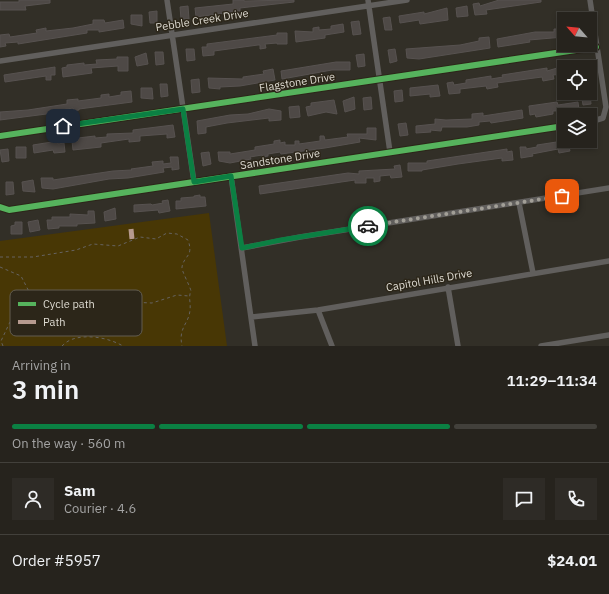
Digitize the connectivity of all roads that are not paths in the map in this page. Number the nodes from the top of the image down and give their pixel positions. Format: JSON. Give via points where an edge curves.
{"nodes":[{"id":1,"x":167,"y":0,"type":"edge"},
{"id":2,"x":407,"y":0,"type":"edge"},
{"id":3,"x":590,"y":0,"type":"edge"},
{"id":4,"x":368,"y":3,"type":"edge"},
{"id":5,"x":592,"y":12,"type":"edge"},
{"id":6,"x":172,"y":35,"type":"junction"},
{"id":7,"x":562,"y":52,"type":"edge"},
{"id":8,"x":597,"y":52,"type":"edge"},
{"id":9,"x":0,"y":61,"type":"edge"},
{"id":10,"x":380,"y":79,"type":"junction"},
{"id":11,"x":183,"y":109,"type":"junction"},
{"id":12,"x":597,"y":120,"type":"edge"},
{"id":13,"x":557,"y":127,"type":"edge"},
{"id":14,"x":0,"y":136,"type":"edge"},
{"id":15,"x":390,"y":152,"type":"junction"},
{"id":16,"x":231,"y":176,"type":"junction"},
{"id":17,"x":194,"y":182,"type":"junction"},
{"id":18,"x":609,"y":188,"type":"edge"},
{"id":19,"x":519,"y":203,"type":"junction"},
{"id":20,"x":0,"y":207,"type":"edge"},
{"id":21,"x":242,"y":248,"type":"junction"},
{"id":22,"x":609,"y":261,"type":"edge"},
{"id":23,"x":533,"y":273,"type":"junction"},
{"id":24,"x":448,"y":287,"type":"junction"},
{"id":25,"x":318,"y":310,"type":"junction"},
{"id":26,"x":252,"y":317,"type":"junction"},
{"id":27,"x":609,"y":334,"type":"edge"},
{"id":28,"x":255,"y":346,"type":"edge"},
{"id":29,"x":332,"y":346,"type":"edge"},
{"id":30,"x":458,"y":346,"type":"edge"},
{"id":31,"x":541,"y":346,"type":"edge"}],
"edges":[{"from":1,"to":6,"type":"street"},
{"from":2,"to":4,"type":"street","name":"Pebble Creek Drive"},
{"from":3,"to":5,"type":"street"},
{"from":4,"to":6,"type":"street","name":"Pebble Creek Drive"},
{"from":4,"to":10,"type":"street"},
{"from":6,"to":9,"type":"street","name":"Pebble Creek Drive"},
{"from":6,"to":11,"type":"street"},
{"from":7,"to":10,"type":"street","name":"Flagstone Drive"},
{"from":8,"to":12,"type":"street","via":[[606,112],[603,118]]},
{"from":10,"to":11,"type":"street","name":"Flagstone Drive"},
{"from":10,"to":15,"type":"street"},
{"from":11,"to":14,"type":"street","name":"Flagstone Drive"},
{"from":11,"to":17,"type":"street"},
{"from":13,"to":15,"type":"street","name":"Sandstone Drive"},
{"from":15,"to":16,"type":"street","name":"Sandstone Drive"},
{"from":16,"to":17,"type":"street","name":"Sandstone Drive"},
{"from":16,"to":21,"type":"street"},
{"from":17,"to":20,"type":"street","name":"Sandstone Drive","via":[[9,210]]},
{"from":18,"to":19,"type":"street"},
{"from":19,"to":21,"type":"street"},
{"from":19,"to":23,"type":"street"},
{"from":21,"to":26,"type":"street"},
{"from":22,"to":23,"type":"street","name":"Capitol Hills Drive"},
{"from":23,"to":24,"type":"street","name":"Capitol Hills Drive"},
{"from":24,"to":25,"type":"street","name":"Capitol Hills Drive"},
{"from":24,"to":30,"type":"street"},
{"from":25,"to":26,"type":"street","name":"Capitol Hills Drive"},
{"from":25,"to":29,"type":"street"},
{"from":26,"to":28,"type":"street"},
{"from":27,"to":31,"type":"street"}]}
